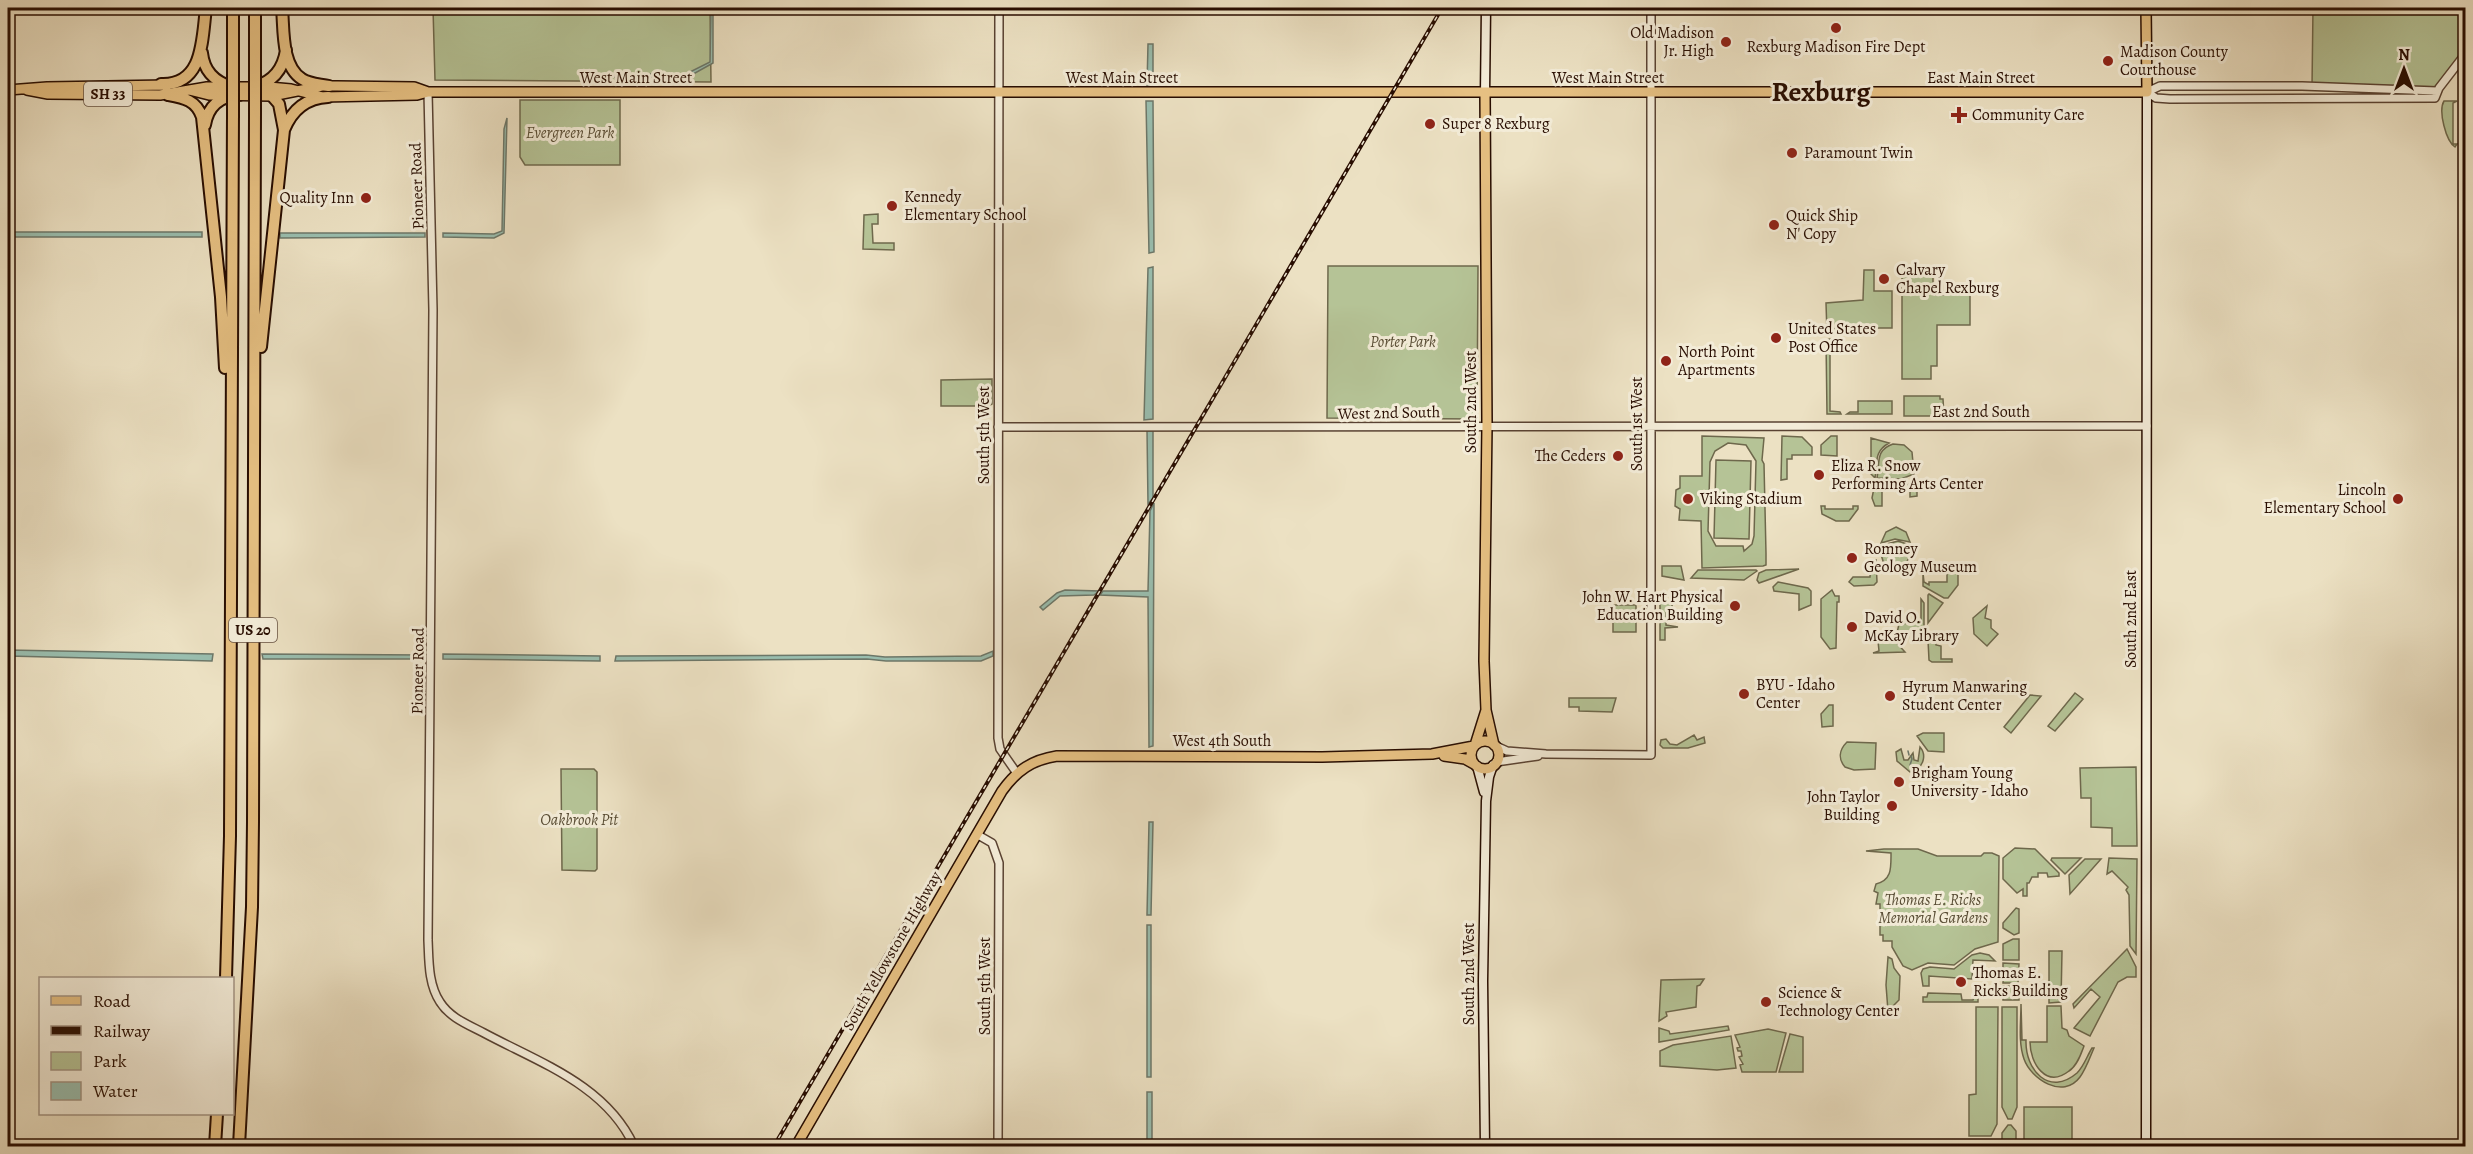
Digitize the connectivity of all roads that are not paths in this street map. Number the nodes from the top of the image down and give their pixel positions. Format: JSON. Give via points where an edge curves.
{"nodes":[{"id":1,"x":206,"y":8,"type":"edge"},
{"id":2,"x":233,"y":8,"type":"edge"},
{"id":3,"x":255,"y":8,"type":"edge"},
{"id":4,"x":282,"y":8,"type":"edge"},
{"id":5,"x":999,"y":8,"type":"edge"},
{"id":6,"x":1486,"y":8,"type":"edge"},
{"id":7,"x":1651,"y":8,"type":"edge"},
{"id":8,"x":2146,"y":8,"type":"edge"},
{"id":9,"x":286,"y":44,"type":"junction"},
{"id":10,"x":201,"y":50,"type":"junction"},
{"id":11,"x":2466,"y":53,"type":"edge"},
{"id":12,"x":161,"y":84,"type":"junction"},
{"id":13,"x":252,"y":87,"type":"junction"},
{"id":14,"x":8,"y":90,"type":"edge"},
{"id":15,"x":27,"y":90,"type":"junction"},
{"id":16,"x":189,"y":90,"type":"junction"},
{"id":17,"x":235,"y":91,"type":"junction"},
{"id":18,"x":329,"y":91,"type":"junction"},
{"id":19,"x":299,"y":92,"type":"junction"},
{"id":20,"x":428,"y":92,"type":"junction"},
{"id":21,"x":2146,"y":92,"type":"junction"},
{"id":22,"x":998,"y":93,"type":"junction"},
{"id":23,"x":1485,"y":93,"type":"junction"},
{"id":24,"x":1651,"y":93,"type":"junction"},
{"id":25,"x":1816,"y":93,"type":"joint"},
{"id":26,"x":2436,"y":94,"type":"junction"},
{"id":27,"x":168,"y":95,"type":"junction"},
{"id":28,"x":272,"y":96,"type":"junction"},
{"id":29,"x":283,"y":136,"type":"junction"},
{"id":30,"x":205,"y":141,"type":"junction"},
{"id":31,"x":1487,"y":425,"type":"junction"},
{"id":32,"x":1651,"y":425,"type":"junction"},
{"id":33,"x":1816,"y":425,"type":"joint"},
{"id":34,"x":2147,"y":426,"type":"junction"},
{"id":35,"x":998,"y":427,"type":"junction"},
{"id":36,"x":254,"y":446,"type":"junction"},
{"id":37,"x":232,"y":553,"type":"junction"},
{"id":38,"x":1486,"y":710,"type":"junction"},
{"id":39,"x":1474,"y":745,"type":"junction"},
{"id":40,"x":1495,"y":745,"type":"junction"},
{"id":41,"x":1432,"y":754,"type":"junction"},
{"id":42,"x":1546,"y":754,"type":"junction"},
{"id":43,"x":1495,"y":763,"type":"junction"},
{"id":44,"x":1476,"y":765,"type":"junction"},
{"id":45,"x":1016,"y":772,"type":"junction"},
{"id":46,"x":1486,"y":801,"type":"junction"},
{"id":47,"x":978,"y":835,"type":"junction"},
{"id":48,"x":226,"y":977,"type":"edge"},
{"id":49,"x":217,"y":1115,"type":"edge"},
{"id":50,"x":215,"y":1146,"type":"edge"},
{"id":51,"x":239,"y":1146,"type":"edge"},
{"id":52,"x":634,"y":1146,"type":"edge"},
{"id":53,"x":796,"y":1146,"type":"edge"},
{"id":54,"x":998,"y":1146,"type":"edge"},
{"id":55,"x":1485,"y":1146,"type":"edge"},
{"id":56,"x":2146,"y":1146,"type":"edge"}],
"edges":[{"from":1,"to":10,"type":"highway","number":"SH 33"},
{"from":2,"to":37,"type":"highway","number":"US 20","bridge":true},
{"from":3,"to":36,"type":"highway","number":"US 20","bridge":true},
{"from":4,"to":9,"type":"highway","number":"SH 33"},
{"from":5,"to":22,"type":"street","name":"South 5th West"},
{"from":6,"to":23,"type":"main road"},
{"from":7,"to":24,"type":"street","name":"South 1st West"},
{"from":8,"to":21,"type":"main road"},
{"from":9,"to":13,"type":"highway","number":"SH 33","via":[[280,70],[268,81]]},
{"from":9,"to":18,"type":"highway","via":[[289,61],[298,76]]},
{"from":10,"to":12,"type":"highway","number":"SH 33","via":[[188,76],[175,83]]},
{"from":10,"to":17,"type":"highway","via":[[210,74]]},
{"from":11,"to":26,"type":"street"},
{"from":12,"to":15,"type":"main road","name":"West Main Street","number":"SH 33"},
{"from":12,"to":16,"type":"main road","name":"West Main Street"},
{"from":13,"to":17,"type":"main road","name":"West Main Street","number":"SH 33"},
{"from":13,"to":19,"type":"main road","name":"West Main Street"},
{"from":14,"to":15,"type":"main road","name":"West Main Street","number":"SH 33"},
{"from":15,"to":27,"type":"main road","name":"West Main Street","number":"SH 33","via":[[48,94]]},
{"from":16,"to":17,"type":"main road","name":"West Main Street","number":"SH 33","via":[[207,87]]},
{"from":16,"to":27,"type":"main road","name":"West Main Street","number":"SH 33"},
{"from":17,"to":28,"type":"main road","name":"West Main Street"},
{"from":17,"to":30,"type":"highway","via":[[212,106],[206,118]]},
{"from":18,"to":19,"type":"main road","name":"West Main Street"},
{"from":18,"to":20,"type":"main road","name":"West Main Street","via":[[414,87]]},
{"from":18,"to":29,"type":"highway","via":[[300,106],[289,119]]},
{"from":19,"to":28,"type":"main road","name":"West Main Street"},
{"from":20,"to":22,"type":"main road","name":"West Main Street"},
{"from":20,"to":52,"type":"street","name":"Pioneer Road","via":[[433,300],[428,928],[432,982],[440,1002],[456,1018],[591,1091],[615,1115]]},
{"from":21,"to":25,"type":"main road","name":"East Main Street"},
{"from":21,"to":26,"type":"street","name":"East Main Street","via":[[2160,86],[2302,86]]},
{"from":21,"to":26,"type":"street","name":"East Main Street","via":[[2170,99]]},
{"from":21,"to":34,"type":"main road","name":"South 2nd East"},
{"from":22,"to":23,"type":"main road","name":"West Main Street"},
{"from":22,"to":35,"type":"street","name":"South 5th West"},
{"from":23,"to":24,"type":"main road","name":"West Main Street"},
{"from":23,"to":31,"type":"main road","name":"South 2nd West"},
{"from":24,"to":25,"type":"main road","name":"West Main Street"},
{"from":24,"to":32,"type":"street","name":"South 1st West"},
{"from":27,"to":30,"type":"highway","via":[[188,99],[197,107]]},
{"from":28,"to":29,"type":"highway","via":[[281,110]]},
{"from":29,"to":36,"type":"highway"},
{"from":30,"to":37,"type":"highway","via":[[224,324]]},
{"from":31,"to":32,"type":"street","name":"West 2nd South"},
{"from":31,"to":35,"type":"street","name":"West 2nd South"},
{"from":31,"to":38,"type":"main road","name":"South 2nd West"},
{"from":32,"to":33,"type":"street","name":"West 2nd South"},
{"from":32,"to":42,"type":"street","name":"South 1st West","via":[[1651,756]]},
{"from":33,"to":34,"type":"street","name":"East 2nd South"},
{"from":34,"to":56,"type":"main road","name":"South 2nd East"},
{"from":35,"to":45,"type":"street","name":"South 5th West","via":[[998,738],[1000,749]]},
{"from":36,"to":51,"type":"highway","number":"US 20","via":[[252,907]]},
{"from":37,"to":48,"type":"highway","number":"US 20"},
{"from":38,"to":39,"type":"main road","name":"South 2nd West"},
{"from":38,"to":40,"type":"main road","name":"South 2nd West"},
{"from":39,"to":40,"type":"main road","via":[[1485,741]]},
{"from":39,"to":41,"type":"main road","name":"West 4th South"},
{"from":39,"to":44,"type":"main road","via":[[1471,753]]},
{"from":40,"to":42,"type":"street","via":[[1507,751]]},
{"from":40,"to":43,"type":"main road"},
{"from":41,"to":44,"type":"main road","name":"West 4th South"},
{"from":41,"to":45,"type":"main road","name":"West 4th South","via":[[1057,756],[1030,763]]},
{"from":42,"to":43,"type":"street"},
{"from":43,"to":44,"type":"main road","via":[[1485,768]]},
{"from":43,"to":46,"type":"main road","name":"South 2nd West"},
{"from":44,"to":46,"type":"main road","name":"South 2nd West"},
{"from":45,"to":47,"type":"main road","name":"South Yellowstone Highway"},
{"from":46,"to":55,"type":"main road","name":"South 2nd West"},
{"from":47,"to":53,"type":"main road","name":"South Yellowstone Highway"},
{"from":47,"to":54,"type":"street","name":"South 5th West","via":[[992,843],[999,863]]},
{"from":49,"to":50,"type":"highway"}]}
